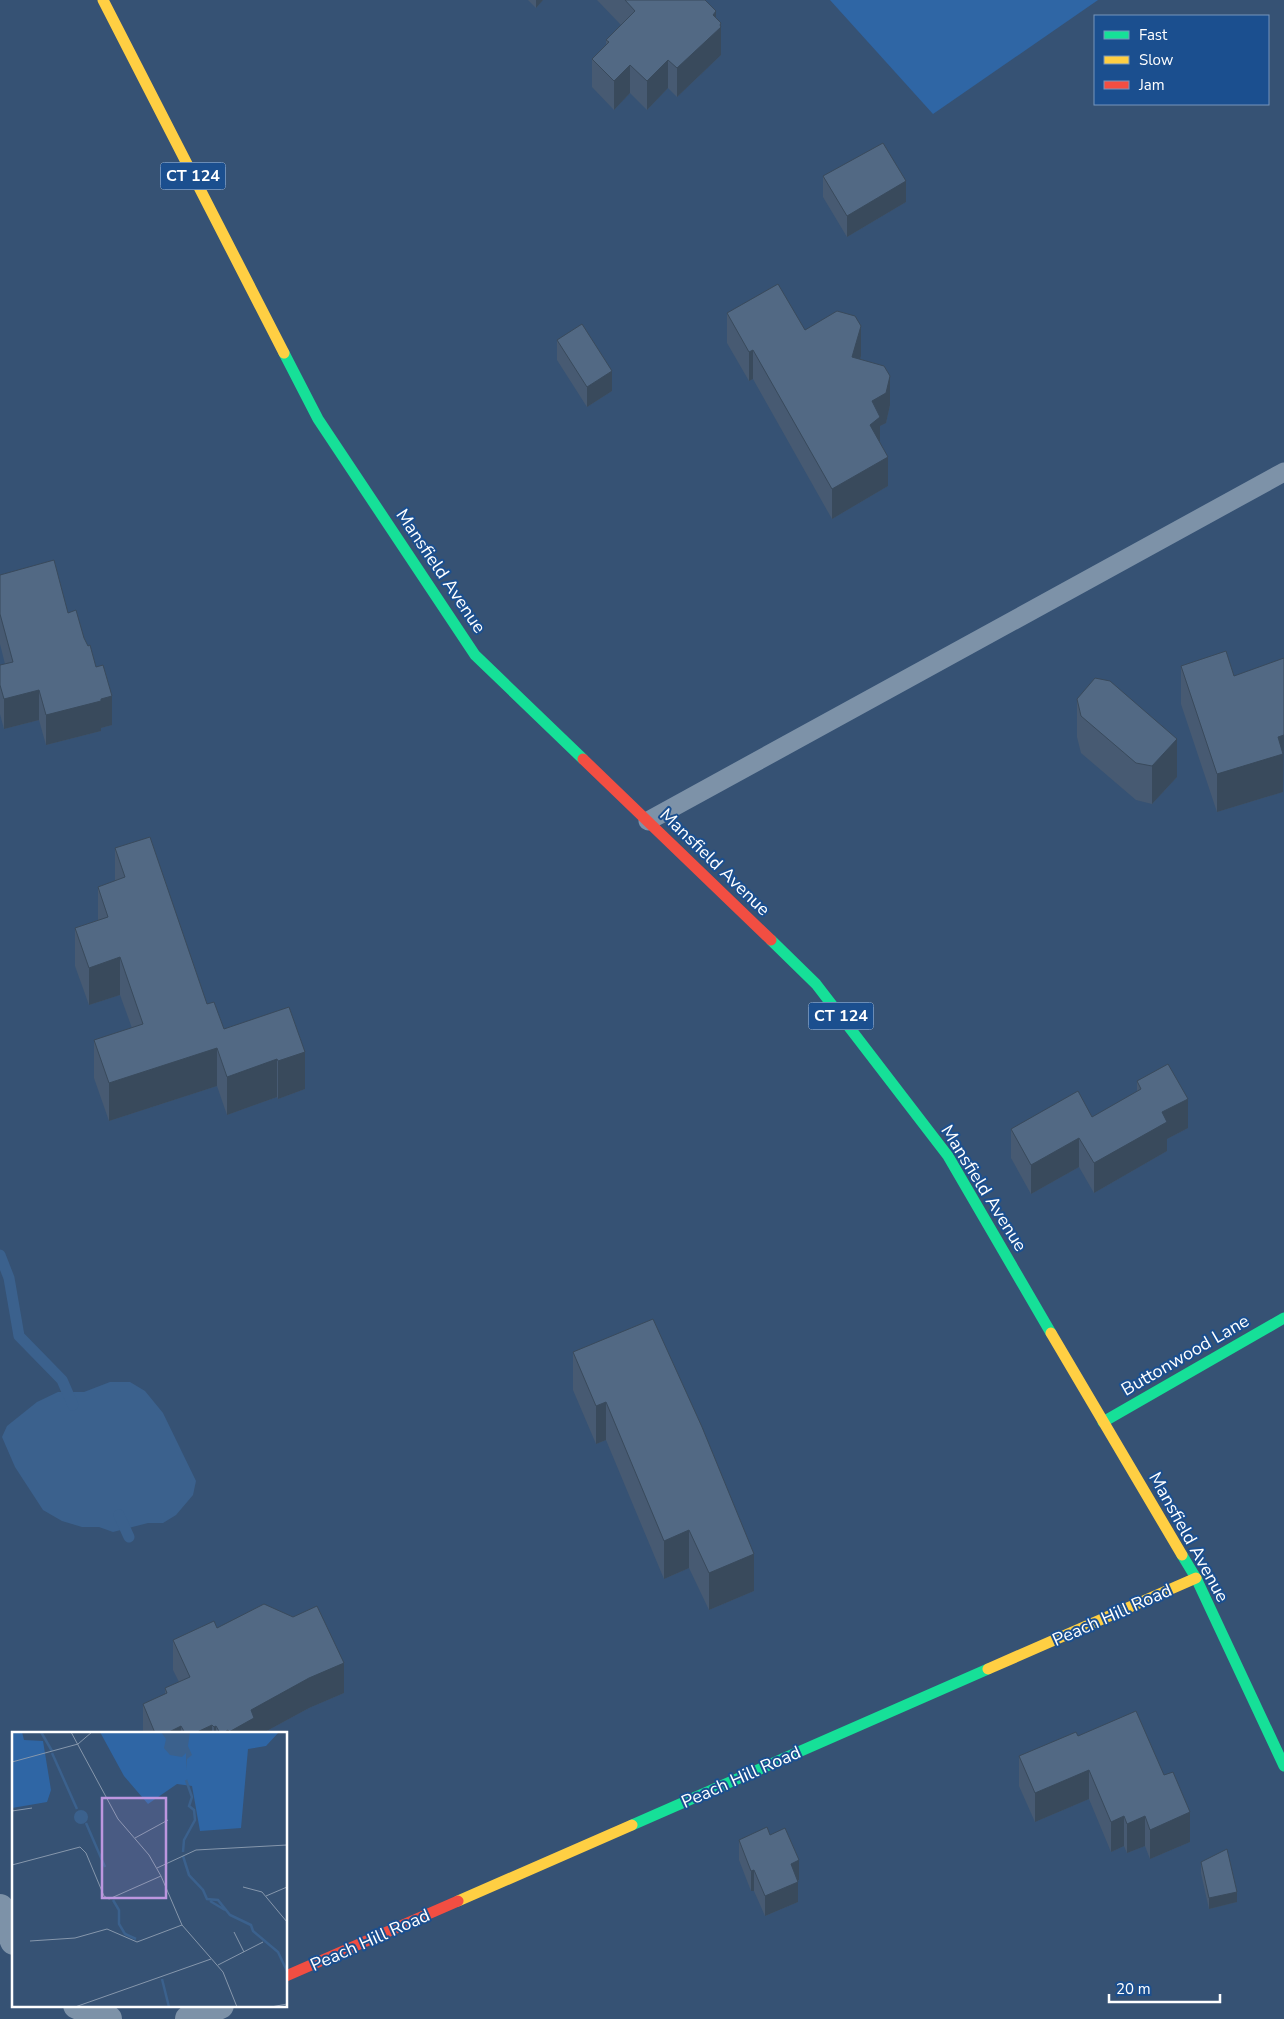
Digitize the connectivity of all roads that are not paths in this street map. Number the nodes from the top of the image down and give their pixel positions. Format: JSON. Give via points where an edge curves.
{"nodes":[{"id":1,"x":103,"y":0,"type":"edge"},
{"id":2,"x":1284,"y":472,"type":"edge"},
{"id":3,"x":648,"y":821,"type":"junction"},
{"id":4,"x":1284,"y":1318,"type":"edge"},
{"id":5,"x":1102,"y":1422,"type":"junction"},
{"id":6,"x":1196,"y":1578,"type":"junction"},
{"id":7,"x":1284,"y":1766,"type":"edge"},
{"id":8,"x":0,"y":1908,"type":"edge"},
{"id":9,"x":12,"y":1936,"type":"edge"},
{"id":10,"x":288,"y":1975,"type":"edge"},
{"id":11,"x":79,"y":2006,"type":"edge"},
{"id":12,"x":218,"y":2006,"type":"edge"},
{"id":13,"x":108,"y":2019,"type":"edge"},
{"id":14,"x":189,"y":2019,"type":"edge"}],
"edges":[{"from":1,"to":3,"type":"main road","name":"Mansfield Avenue","number":"CT 124","via":[[318,420],[475,655]]},
{"from":2,"to":3,"type":"lane"},
{"from":3,"to":5,"type":"main road","name":"Mansfield Avenue","number":"CT 124","via":[[816,984],[948,1156]]},
{"from":4,"to":5,"type":"main road","name":"Buttonwood Lane"},
{"from":5,"to":6,"type":"main road","name":"Mansfield Avenue","number":"CT 124"},
{"from":6,"to":7,"type":"main road","name":"Mansfield Avenue","number":"CT 124"},
{"from":6,"to":10,"type":"main road","name":"Peach Hill Road"},
{"from":8,"to":9,"type":"street"},
{"from":11,"to":13,"type":"street"},
{"from":12,"to":14,"type":"street"}]}
